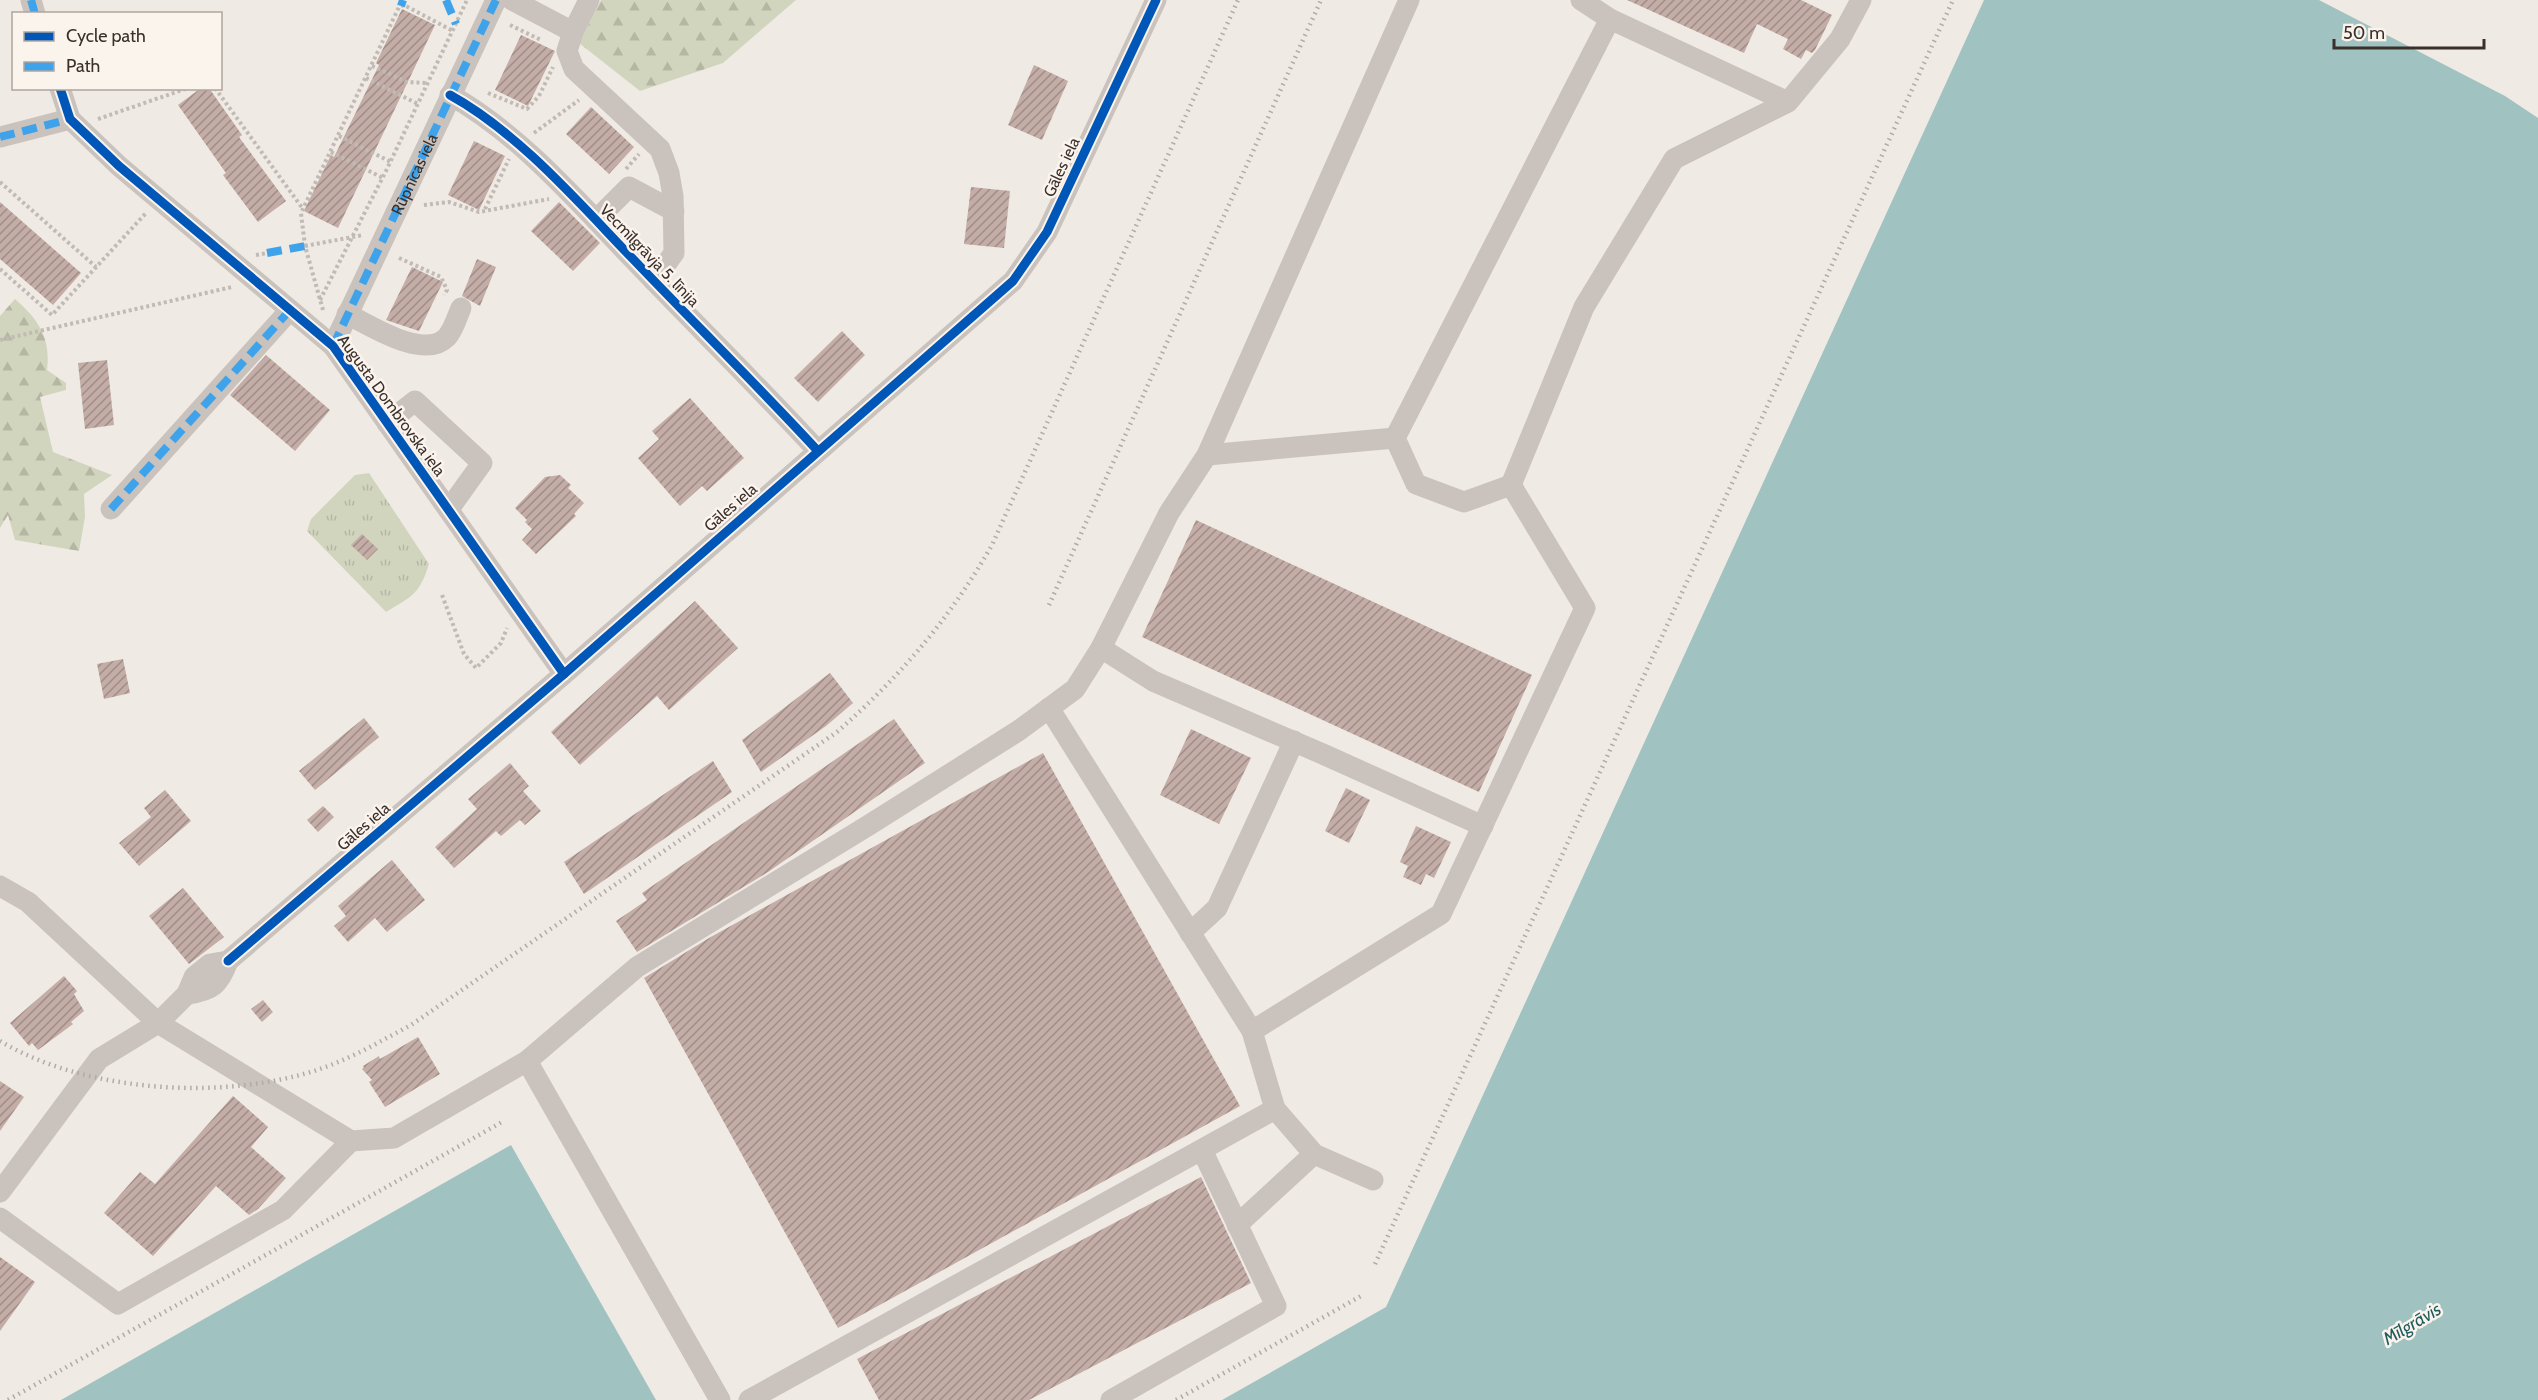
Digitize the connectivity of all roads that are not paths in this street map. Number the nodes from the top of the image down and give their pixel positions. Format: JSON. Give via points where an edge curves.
{"nodes":[{"id":1,"x":496,"y":0,"type":"edge"},
{"id":2,"x":512,"y":0,"type":"edge"},
{"id":3,"x":589,"y":0,"type":"edge"},
{"id":4,"x":1156,"y":0,"type":"edge"},
{"id":5,"x":1409,"y":0,"type":"edge"},
{"id":6,"x":1581,"y":0,"type":"edge"},
{"id":7,"x":1861,"y":0,"type":"edge"},
{"id":8,"x":1610,"y":19,"type":"junction"},
{"id":9,"x":573,"y":32,"type":"junction"},
{"id":10,"x":61,"y":90,"type":"edge"},
{"id":11,"x":450,"y":95,"type":"junction"},
{"id":12,"x":1788,"y":102,"type":"junction"},
{"id":13,"x":70,"y":119,"type":"junction"},
{"id":14,"x":0,"y":138,"type":"edge"},
{"id":15,"x":674,"y":211,"type":"junction"},
{"id":16,"x":596,"y":220,"type":"junction"},
{"id":17,"x":654,"y":281,"type":"junction"},
{"id":18,"x":452,"y":304,"type":"road end"},
{"id":19,"x":290,"y":310,"type":"junction"},
{"id":20,"x":347,"y":314,"type":"junction"},
{"id":21,"x":333,"y":346,"type":"junction"},
{"id":22,"x":387,"y":423,"type":"junction"},
{"id":23,"x":1395,"y":438,"type":"junction"},
{"id":24,"x":817,"y":450,"type":"junction"},
{"id":25,"x":1207,"y":455,"type":"junction"},
{"id":26,"x":1511,"y":485,"type":"junction"},
{"id":27,"x":111,"y":509,"type":"dead end"},
{"id":28,"x":449,"y":509,"type":"junction"},
{"id":29,"x":1101,"y":648,"type":"junction"},
{"id":30,"x":564,"y":674,"type":"junction"},
{"id":31,"x":1048,"y":708,"type":"junction"},
{"id":32,"x":1294,"y":741,"type":"junction"},
{"id":33,"x":1483,"y":826,"type":"junction"},
{"id":34,"x":0,"y":886,"type":"edge"},
{"id":35,"x":1190,"y":933,"type":"junction"},
{"id":36,"x":158,"y":1023,"type":"junction"},
{"id":37,"x":1252,"y":1031,"type":"junction"},
{"id":38,"x":527,"y":1061,"type":"junction"},
{"id":39,"x":1275,"y":1109,"type":"junction"},
{"id":40,"x":351,"y":1141,"type":"junction"},
{"id":41,"x":1202,"y":1150,"type":"junction"},
{"id":42,"x":1314,"y":1154,"type":"junction"},
{"id":43,"x":1373,"y":1180,"type":"dead end"},
{"id":44,"x":0,"y":1192,"type":"edge"},
{"id":45,"x":0,"y":1218,"type":"edge"},
{"id":46,"x":1238,"y":1225,"type":"junction"},
{"id":47,"x":720,"y":1400,"type":"edge"},
{"id":48,"x":749,"y":1400,"type":"edge"},
{"id":49,"x":1111,"y":1400,"type":"edge"}],
"edges":[{"from":1,"to":11,"type":"street","name":"Rūpnīcas iela"},
{"from":2,"to":9,"type":"street"},
{"from":3,"to":9,"type":"street"},
{"from":4,"to":24,"type":"street","name":"Gāles iela","via":[[1047,232],[1013,281]]},
{"from":5,"to":25,"type":"street"},
{"from":6,"to":8,"type":"street"},
{"from":7,"to":12,"type":"street","via":[[1840,39]]},
{"from":8,"to":12,"type":"street"},
{"from":8,"to":23,"type":"street"},
{"from":9,"to":15,"type":"street","via":[[567,51],[574,69],[660,149],[669,173]]},
{"from":10,"to":13,"type":"street","name":"Augusta Dombrovska iela"},
{"from":11,"to":16,"type":"street","name":"Vecmīlgrāvja 5. līnija","via":[[518,144]]},
{"from":11,"to":20,"type":"street","name":"Rūpnīcas iela"},
{"from":12,"to":26,"type":"street","via":[[1674,159],[1584,307]]},
{"from":13,"to":14,"type":"street"},
{"from":13,"to":19,"type":"street","name":"Augusta Dombrovska iela","via":[[118,166]]},
{"from":15,"to":16,"type":"street","via":[[629,187]]},
{"from":15,"to":17,"type":"street","via":[[674,253]]},
{"from":16,"to":17,"type":"street","name":"Vecmīlgrāvja 5. līnija"},
{"from":17,"to":24,"type":"street","name":"Vecmīlgrāvja 5. līnija"},
{"from":18,"to":20,"type":"street","via":[[446,338],[415,346]]},
{"from":19,"to":21,"type":"street","name":"Augusta Dombrovska iela"},
{"from":19,"to":27,"type":"street"},
{"from":20,"to":21,"type":"street","name":"Rūpnīcas iela"},
{"from":21,"to":22,"type":"street","name":"Augusta Dombrovska iela"},
{"from":22,"to":28,"type":"street","name":"Augusta Dombrovska iela"},
{"from":22,"to":28,"type":"street","via":[[415,401],[482,463]]},
{"from":23,"to":25,"type":"street"},
{"from":23,"to":26,"type":"street","via":[[1416,484],[1464,502]]},
{"from":24,"to":30,"type":"street","name":"Gāles iela"},
{"from":25,"to":29,"type":"street","via":[[1169,513]]},
{"from":26,"to":33,"type":"street","via":[[1586,608]]},
{"from":28,"to":30,"type":"street","name":"Augusta Dombrovska iela"},
{"from":29,"to":31,"type":"street","via":[[1075,689]]},
{"from":29,"to":32,"type":"street","via":[[1153,681]]},
{"from":30,"to":36,"type":"street","name":"Gāles iela","via":[[228,961],[222,976],[207,992],[187,994]]},
{"from":31,"to":35,"type":"street"},
{"from":31,"to":38,"type":"street","via":[[869,825],[637,967]]},
{"from":32,"to":33,"type":"street"},
{"from":32,"to":35,"type":"street","via":[[1217,908]]},
{"from":33,"to":37,"type":"street","via":[[1441,914]]},
{"from":34,"to":36,"type":"street","via":[[28,902]]},
{"from":35,"to":37,"type":"street"},
{"from":36,"to":40,"type":"street"},
{"from":36,"to":44,"type":"street","via":[[99,1059]]},
{"from":37,"to":39,"type":"street"},
{"from":38,"to":40,"type":"street","via":[[394,1138]]},
{"from":38,"to":47,"type":"street"},
{"from":39,"to":41,"type":"street"},
{"from":39,"to":42,"type":"street"},
{"from":40,"to":45,"type":"street","via":[[283,1210],[118,1304]]},
{"from":41,"to":46,"type":"street"},
{"from":41,"to":48,"type":"street"},
{"from":42,"to":43,"type":"street"},
{"from":42,"to":46,"type":"street"},
{"from":46,"to":49,"type":"street","via":[[1276,1306]]}]}
